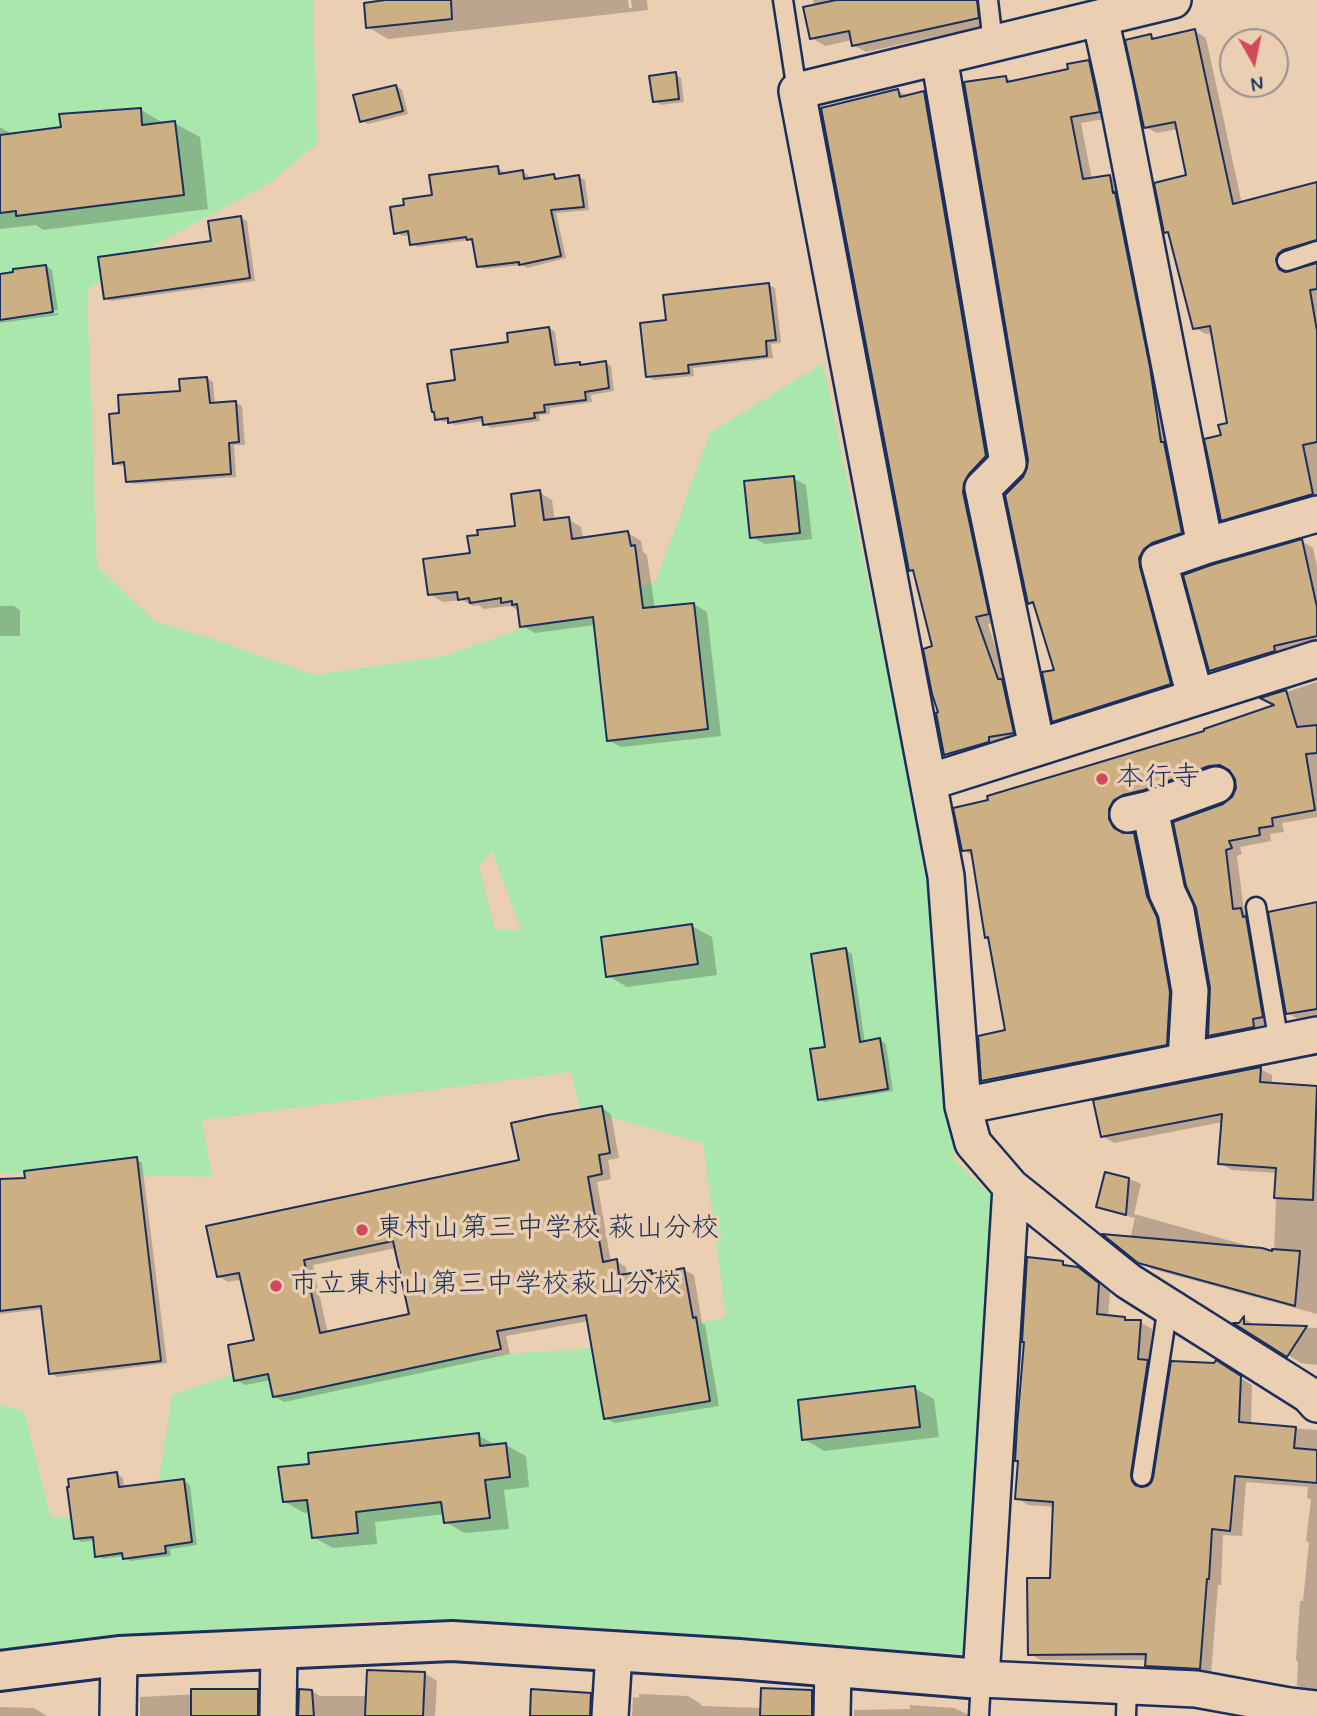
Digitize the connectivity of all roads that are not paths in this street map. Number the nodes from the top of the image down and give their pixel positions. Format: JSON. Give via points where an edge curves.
{"nodes":[{"id":1,"x":783,"y":0,"type":"edge"},
{"id":2,"x":988,"y":0,"type":"edge"},
{"id":3,"x":1173,"y":0,"type":"edge"},
{"id":4,"x":1100,"y":18,"type":"junction"},
{"id":5,"x":993,"y":43,"type":"junction"},
{"id":6,"x":939,"y":57,"type":"junction"},
{"id":7,"x":797,"y":91,"type":"junction"},
{"id":8,"x":1317,"y":251,"type":"edge"},
{"id":9,"x":1287,"y":261,"type":"dead end"},
{"id":10,"x":1317,"y":514,"type":"edge"},
{"id":11,"x":1205,"y":546,"type":"junction"},
{"id":12,"x":1317,"y":659,"type":"edge"},
{"id":13,"x":1195,"y":696,"type":"junction"},
{"id":14,"x":1037,"y":747,"type":"junction"},
{"id":15,"x":929,"y":782,"type":"junction"},
{"id":16,"x":1216,"y":785,"type":"dead end"},
{"id":17,"x":1256,"y":908,"type":"dead end"},
{"id":18,"x":1317,"y":1035,"type":"edge"},
{"id":19,"x":1279,"y":1042,"type":"junction"},
{"id":20,"x":1185,"y":1061,"type":"junction"},
{"id":21,"x":963,"y":1106,"type":"junction"},
{"id":22,"x":1011,"y":1187,"type":"junction"},
{"id":23,"x":1168,"y":1306,"type":"junction"},
{"id":24,"x":1317,"y":1404,"type":"edge"},
{"id":25,"x":1142,"y":1476,"type":"dead end"},
{"id":26,"x":279,"y":1648,"type":"junction"},
{"id":27,"x":614,"y":1652,"type":"junction"},
{"id":28,"x":119,"y":1656,"type":"junction"},
{"id":29,"x":833,"y":1667,"type":"junction"},
{"id":30,"x":0,"y":1671,"type":"edge"},
{"id":31,"x":980,"y":1698,"type":"edge"},
{"id":32,"x":1126,"y":1701,"type":"edge"},
{"id":33,"x":1317,"y":1709,"type":"edge"},
{"id":34,"x":118,"y":1716,"type":"edge"},
{"id":35,"x":278,"y":1716,"type":"edge"},
{"id":36,"x":610,"y":1716,"type":"edge"},
{"id":37,"x":832,"y":1716,"type":"edge"}],
"edges":[{"from":1,"to":7,"type":"lane"},
{"from":2,"to":5,"type":"lane"},
{"from":3,"to":4,"type":"street"},
{"from":4,"to":5,"type":"street"},
{"from":4,"to":11,"type":"street"},
{"from":5,"to":6,"type":"street"},
{"from":6,"to":7,"type":"street"},
{"from":6,"to":14,"type":"street","via":[[1008,463],[983,488]]},
{"from":7,"to":15,"type":"street"},
{"from":8,"to":9,"type":"lane"},
{"from":10,"to":11,"type":"street"},
{"from":11,"to":13,"type":"street","via":[[1159,562]]},
{"from":12,"to":13,"type":"street"},
{"from":13,"to":14,"type":"street"},
{"from":14,"to":15,"type":"street"},
{"from":15,"to":21,"type":"street","via":[[946,876]]},
{"from":16,"to":20,"type":"street","via":[[1139,812],[1176,911],[1190,991]]},
{"from":17,"to":19,"type":"lane"},
{"from":18,"to":19,"type":"street"},
{"from":19,"to":20,"type":"street"},
{"from":20,"to":21,"type":"street"},
{"from":21,"to":22,"type":"street","via":[[973,1143]]},
{"from":22,"to":23,"type":"street","via":[[1128,1281]]},
{"from":22,"to":31,"type":"street"},
{"from":23,"to":24,"type":"street","via":[[1310,1395]]},
{"from":23,"to":25,"type":"lane"},
{"from":26,"to":27,"type":"street","via":[[452,1641]]},
{"from":26,"to":28,"type":"street"},
{"from":26,"to":35,"type":"street"},
{"from":27,"to":29,"type":"street"},
{"from":27,"to":36,"type":"street"},
{"from":28,"to":30,"type":"street"},
{"from":28,"to":34,"type":"street"},
{"from":29,"to":31,"type":"street"},
{"from":29,"to":37,"type":"street"},
{"from":31,"to":32,"type":"street"},
{"from":32,"to":33,"type":"street","via":[[1196,1689]]}]}
